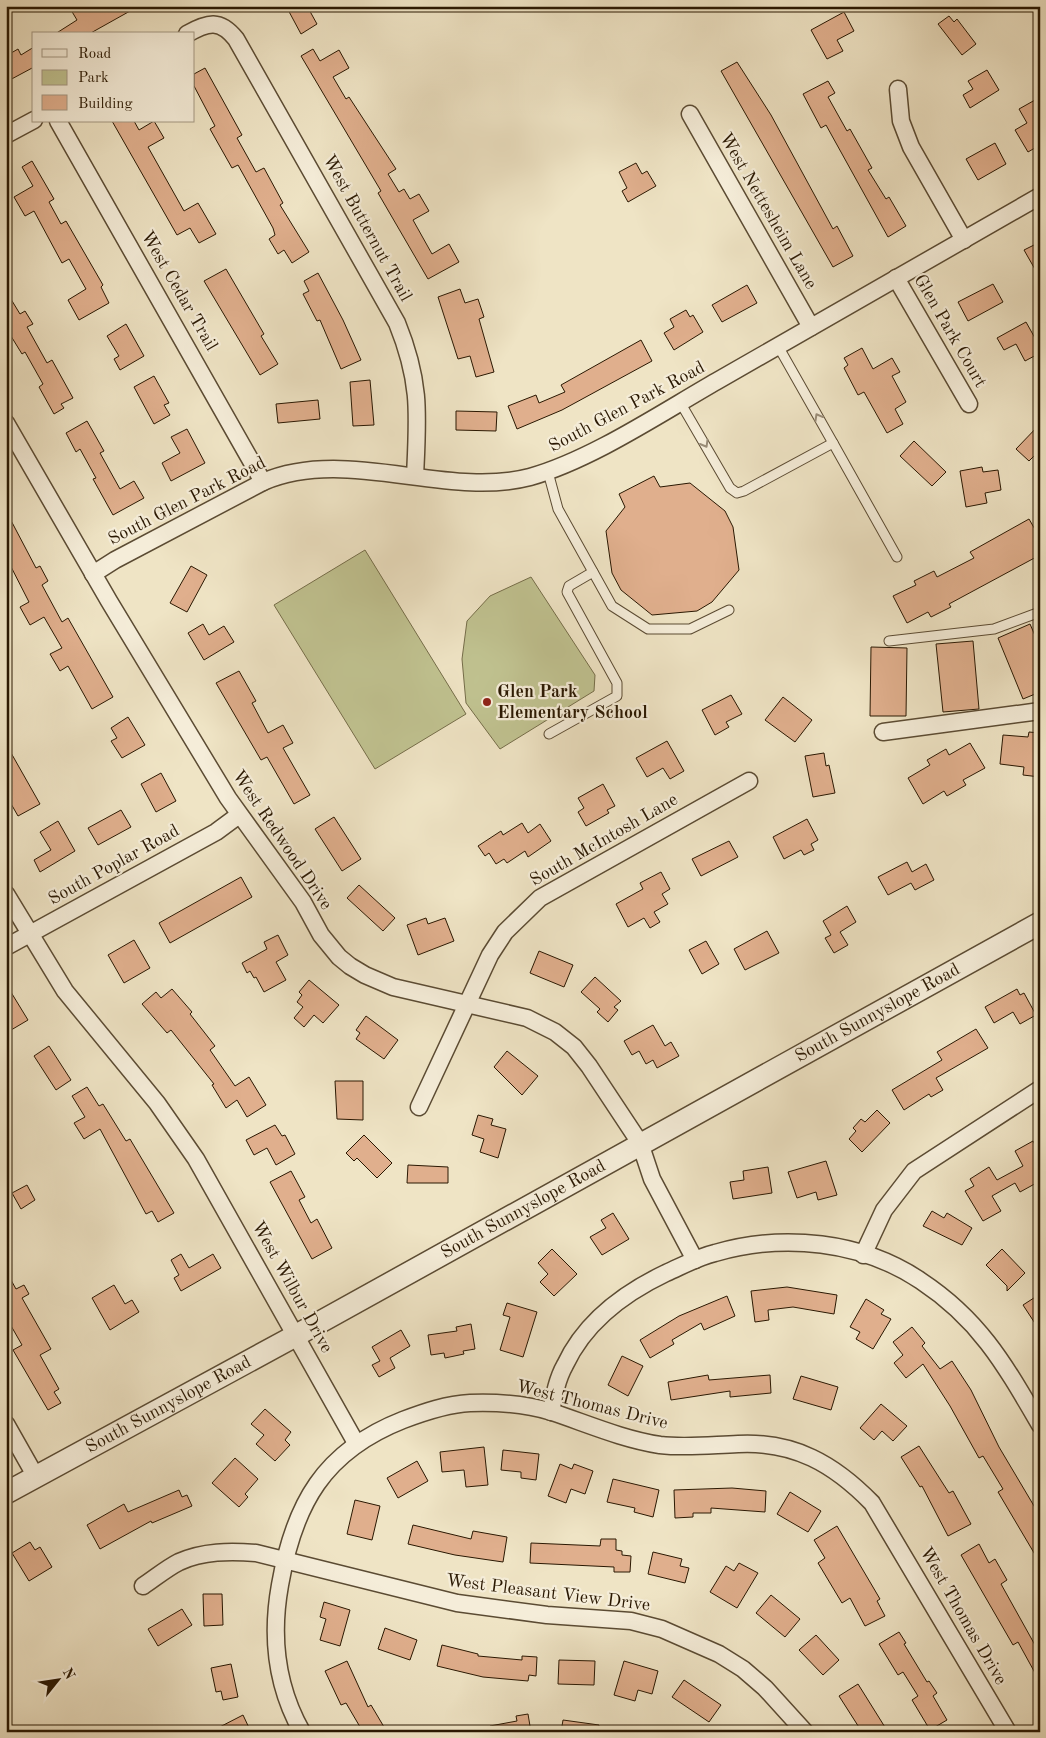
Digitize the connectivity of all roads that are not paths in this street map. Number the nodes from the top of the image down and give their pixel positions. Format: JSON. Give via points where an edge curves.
{"nodes":[{"id":1,"x":191,"y":32,"type":"edge"},
{"id":2,"x":898,"y":89,"type":"dead end"},
{"id":3,"x":690,"y":114,"type":"dead end"},
{"id":4,"x":32,"y":121,"type":"edge"},
{"id":5,"x":59,"y":122,"type":"edge"},
{"id":6,"x":6,"y":135,"type":"edge"},
{"id":7,"x":1040,"y":196,"type":"edge"},
{"id":8,"x":964,"y":240,"type":"junction"},
{"id":9,"x":896,"y":278,"type":"junction"},
{"id":10,"x":811,"y":327,"type":"junction"},
{"id":11,"x":778,"y":346,"type":"junction"},
{"id":12,"x":680,"y":402,"type":"junction"},
{"id":13,"x":969,"y":404,"type":"dead end"},
{"id":14,"x":6,"y":423,"type":"edge"},
{"id":15,"x":833,"y":443,"type":"junction"},
{"id":16,"x":548,"y":472,"type":"junction"},
{"id":17,"x":415,"y":476,"type":"junction"},
{"id":18,"x":263,"y":482,"type":"junction"},
{"id":19,"x":897,"y":557,"type":"dead end"},
{"id":20,"x":593,"y":572,"type":"junction"},
{"id":21,"x":93,"y":574,"type":"junction"},
{"id":22,"x":729,"y":610,"type":"dead end"},
{"id":23,"x":1040,"y":612,"type":"edge"},
{"id":24,"x":889,"y":641,"type":"dead end"},
{"id":25,"x":1040,"y":711,"type":"edge"},
{"id":26,"x":884,"y":732,"type":"dead end"},
{"id":27,"x":549,"y":734,"type":"dead end"},
{"id":28,"x":750,"y":781,"type":"dead end"},
{"id":29,"x":240,"y":815,"type":"junction"},
{"id":30,"x":6,"y":894,"type":"edge"},
{"id":31,"x":1040,"y":923,"type":"edge"},
{"id":32,"x":29,"y":934,"type":"junction"},
{"id":33,"x":6,"y":947,"type":"edge"},
{"id":34,"x":466,"y":1004,"type":"junction"},
{"id":35,"x":1040,"y":1089,"type":"edge"},
{"id":36,"x":419,"y":1107,"type":"dead end"},
{"id":37,"x":640,"y":1143,"type":"junction"},
{"id":38,"x":863,"y":1254,"type":"junction"},
{"id":39,"x":695,"y":1260,"type":"junction"},
{"id":40,"x":295,"y":1336,"type":"junction"},
{"id":41,"x":551,"y":1412,"type":"junction"},
{"id":42,"x":6,"y":1424,"type":"edge"},
{"id":43,"x":1040,"y":1425,"type":"edge"},
{"id":44,"x":356,"y":1443,"type":"junction"},
{"id":45,"x":36,"y":1476,"type":"junction"},
{"id":46,"x":6,"y":1493,"type":"edge"},
{"id":47,"x":284,"y":1560,"type":"junction"},
{"id":48,"x":144,"y":1586,"type":"dead end"},
{"id":49,"x":302,"y":1732,"type":"edge"},
{"id":50,"x":805,"y":1732,"type":"edge"},
{"id":51,"x":1008,"y":1732,"type":"edge"}],
"edges":[{"from":1,"to":17,"type":"street","name":"West Butternut Trail","via":[[216,24],[228,28],[397,323],[412,363],[417,395]]},
{"from":2,"to":8,"type":"street","via":[[901,121],[911,148]]},
{"from":3,"to":10,"type":"street","name":"West Nettesheim Lane"},
{"from":4,"to":6,"type":"street"},
{"from":5,"to":18,"type":"street","name":"West Cedar Trail"},
{"from":7,"to":8,"type":"street","name":"South Glen Park Road"},
{"from":8,"to":9,"type":"street","name":"South Glen Park Road"},
{"from":9,"to":10,"type":"street","name":"South Glen Park Road"},
{"from":9,"to":13,"type":"street","name":"Glen Park Court"},
{"from":10,"to":11,"type":"street","name":"South Glen Park Road"},
{"from":11,"to":12,"type":"street","name":"South Glen Park Road"},
{"from":15,"to":11,"type":"lane","one_way":true},
{"from":12,"to":15,"type":"lane","one_way":true,"via":[[730,488],[737,493]]},
{"from":12,"to":16,"type":"street","name":"South Glen Park Road"},
{"from":14,"to":21,"type":"street","name":"West Redwood Drive"},
{"from":15,"to":19,"type":"lane"},
{"from":16,"to":17,"type":"street","name":"South Glen Park Road","via":[[487,481]]},
{"from":16,"to":20,"type":"lane","via":[[558,509]]},
{"from":17,"to":18,"type":"street","name":"South Glen Park Road","via":[[323,469],[288,473]]},
{"from":18,"to":21,"type":"street","name":"South Glen Park Road"},
{"from":20,"to":22,"type":"lane","via":[[612,606],[648,629],[690,629]]},
{"from":20,"to":27,"type":"lane","via":[[569,586],[567,592],[617,683],[617,696]]},
{"from":21,"to":29,"type":"street","name":"West Redwood Drive"},
{"from":23,"to":24,"type":"lane","via":[[994,629]]},
{"from":25,"to":26,"type":"street"},
{"from":28,"to":34,"type":"street","name":"South McIntosh Lane","via":[[540,898],[505,932]]},
{"from":29,"to":32,"type":"street","name":"South Poplar Road","via":[[216,832]]},
{"from":29,"to":34,"type":"street","name":"West Redwood Drive","via":[[339,957],[375,980],[393,987]]},
{"from":30,"to":32,"type":"street","name":"West Wilbur Drive"},
{"from":31,"to":37,"type":"street","name":"South Sunnyslope Road"},
{"from":32,"to":33,"type":"street","name":"South Poplar Road"},
{"from":32,"to":40,"type":"street","name":"West Wilbur Drive","via":[[64,992],[156,1103],[196,1159]]},
{"from":34,"to":36,"type":"street","name":"South McIntosh Lane"},
{"from":34,"to":37,"type":"street","name":"West Redwood Drive","via":[[527,1018],[568,1042],[590,1066]]},
{"from":35,"to":38,"type":"street","via":[[914,1171],[884,1210]]},
{"from":37,"to":39,"type":"street","name":"West Redwood Drive","via":[[652,1179]]},
{"from":37,"to":40,"type":"street","name":"South Sunnyslope Road"},
{"from":38,"to":39,"type":"street","via":[[808,1243],[769,1243],[736,1248]]},
{"from":38,"to":43,"type":"street","via":[[920,1280],[950,1301],[972,1322],[1009,1372]]},
{"from":39,"to":41,"type":"street","via":[[650,1280],[603,1313],[564,1365]]},
{"from":40,"to":44,"type":"street","name":"West Wilbur Drive"},
{"from":40,"to":45,"type":"street","name":"South Sunnyslope Road"},
{"from":41,"to":44,"type":"street","name":"West Thomas Drive","via":[[500,1403],[447,1406],[377,1430]]},
{"from":41,"to":51,"type":"street","name":"West Thomas Drive","via":[[628,1438],[658,1444],[686,1448],[758,1444],[808,1455],[830,1466],[852,1482],[872,1503]]},
{"from":42,"to":45,"type":"street"},
{"from":44,"to":47,"type":"street","via":[[321,1477],[309,1495],[291,1534]]},
{"from":45,"to":46,"type":"street","name":"South Sunnyslope Road"},
{"from":47,"to":48,"type":"street","name":"West Pleasant View Drive","via":[[229,1551],[204,1555],[179,1562]]},
{"from":47,"to":49,"type":"street","via":[[275,1636],[285,1694]]},
{"from":47,"to":50,"type":"street","name":"West Pleasant View Drive","via":[[457,1604],[631,1621],[662,1628],[719,1654],[743,1669]]}]}
